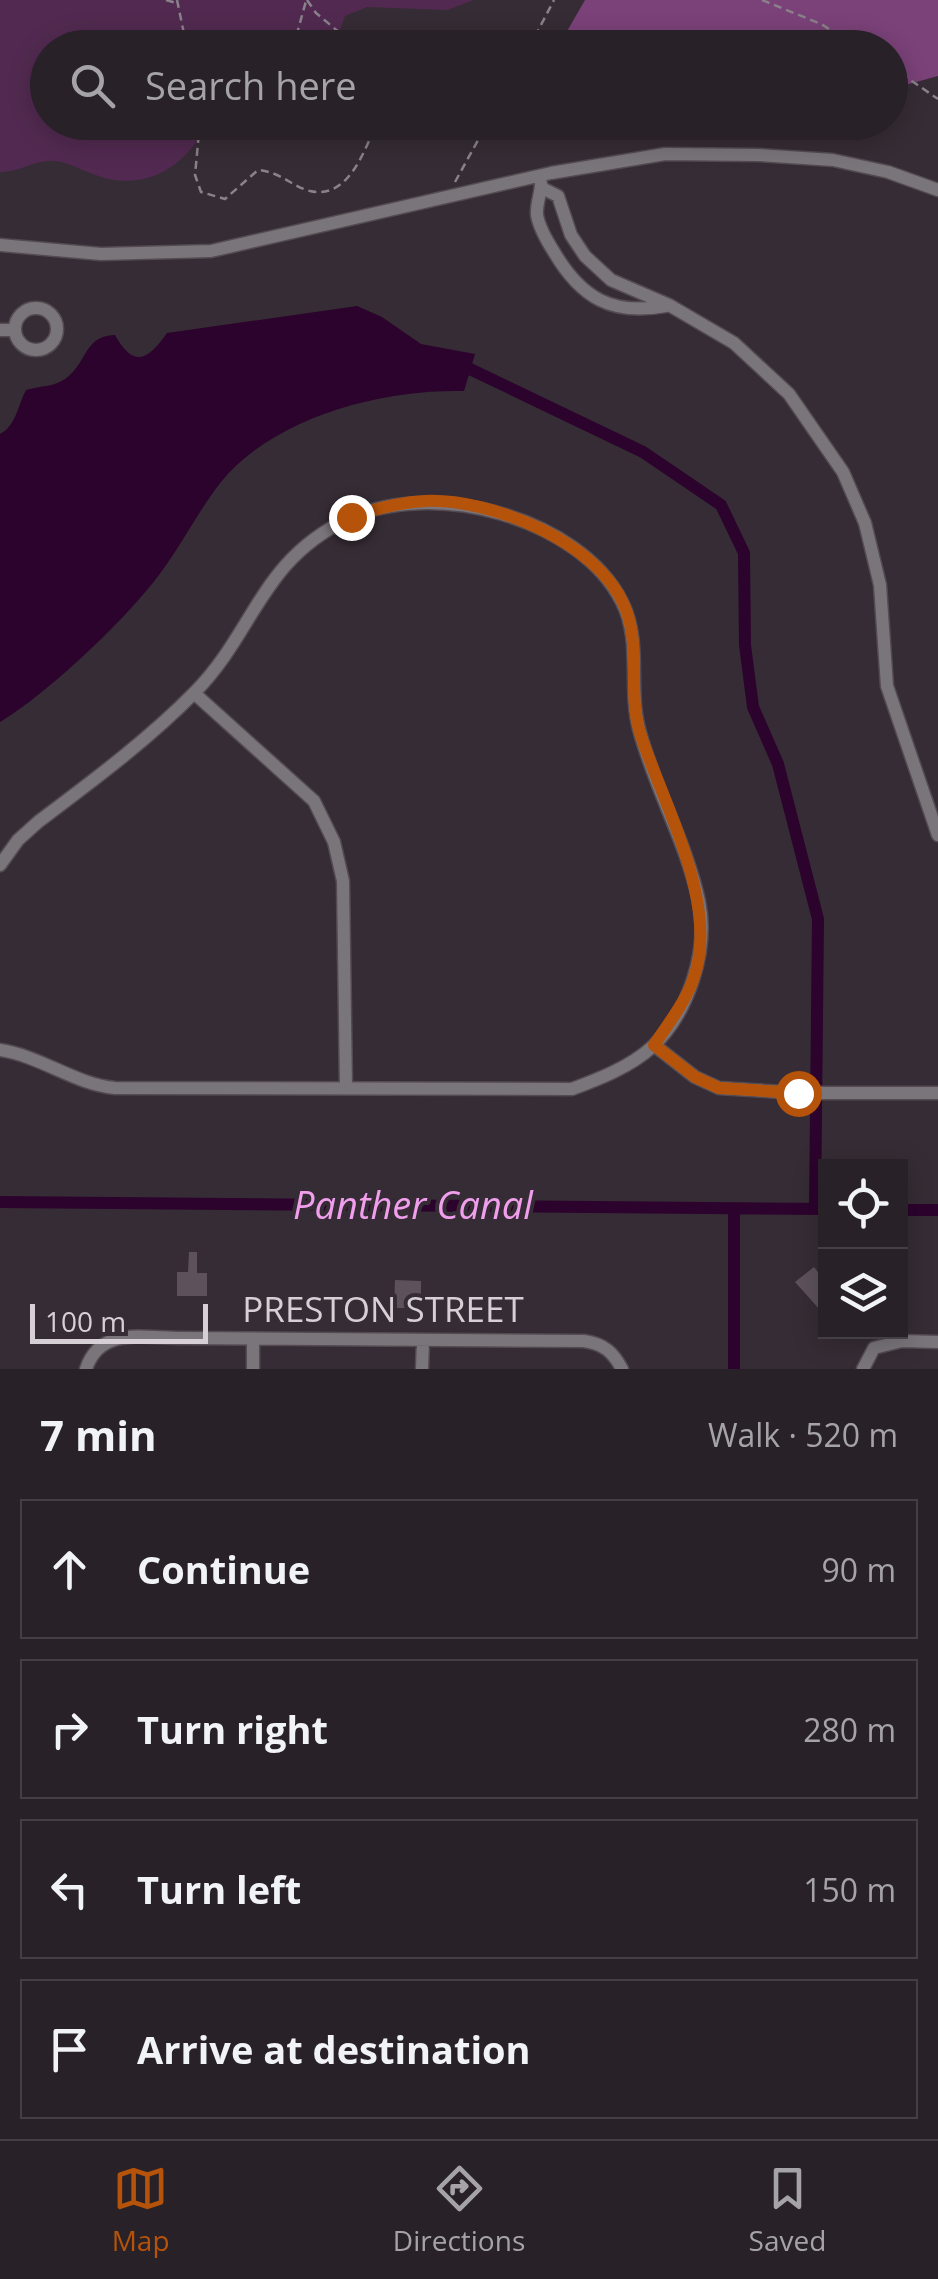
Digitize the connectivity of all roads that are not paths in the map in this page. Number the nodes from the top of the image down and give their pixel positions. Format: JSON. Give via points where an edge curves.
{"nodes":[{"id":1,"x":541,"y":182,"type":"junction"},
{"id":2,"x":938,"y":190,"type":"edge"},
{"id":3,"x":0,"y":245,"type":"edge"},
{"id":4,"x":585,"y":256,"type":"junction"},
{"id":5,"x":566,"y":272,"type":"junction"},
{"id":6,"x":669,"y":305,"type":"junction"},
{"id":7,"x":0,"y":330,"type":"edge"},
{"id":8,"x":15,"y":330,"type":"dead end"},
{"id":9,"x":194,"y":694,"type":"junction"},
{"id":10,"x":938,"y":835,"type":"edge"},
{"id":11,"x":0,"y":866,"type":"edge"},
{"id":12,"x":654,"y":1045,"type":"junction"},
{"id":13,"x":0,"y":1050,"type":"edge"},
{"id":14,"x":346,"y":1088,"type":"junction"},
{"id":15,"x":938,"y":1092,"type":"edge"},
{"id":16,"x":254,"y":1340,"type":"junction"},
{"id":17,"x":423,"y":1340,"type":"junction"},
{"id":18,"x":938,"y":1342,"type":"edge"},
{"id":19,"x":86,"y":1369,"type":"edge"},
{"id":20,"x":253,"y":1369,"type":"edge"},
{"id":21,"x":422,"y":1369,"type":"edge"},
{"id":22,"x":622,"y":1369,"type":"edge"},
{"id":23,"x":863,"y":1369,"type":"edge"}],
"edges":[{"from":1,"to":2,"type":"street","via":[[665,154],[758,154],[833,160]]},
{"from":1,"to":3,"type":"street","via":[[211,251],[102,254]]},
{"from":1,"to":4,"type":"street","via":[[558,196]]},
{"from":1,"to":5,"type":"street","via":[[538,217]]},
{"from":4,"to":5,"type":"street"},
{"from":4,"to":6,"type":"street","via":[[611,280]]},
{"from":5,"to":6,"type":"street","via":[[590,296],[620,308]]},
{"from":6,"to":10,"type":"street","via":[[715,329],[766,370],[843,472],[865,523],[880,585],[888,686]]},
{"from":7,"to":8,"type":"street"},
{"from":9,"to":11,"type":"street","via":[[38,822]]},
{"from":9,"to":12,"type":"street","via":[[277,573],[351,517],[424,501],[469,505],[584,554],[614,588],[630,622],[639,728],[702,919],[694,978]]},
{"from":9,"to":14,"type":"street","via":[[314,801],[334,842],[343,881]]},
{"from":12,"to":14,"type":"street","via":[[572,1089]]},
{"from":12,"to":15,"type":"street","via":[[719,1088]]},
{"from":13,"to":14,"type":"street","via":[[94,1086]]},
{"from":16,"to":17,"type":"street","name":"PRESTON STREET"},
{"from":16,"to":19,"type":"street","name":"PRESTON STREET","via":[[116,1338],[92,1352]]},
{"from":16,"to":20,"type":"street"},
{"from":17,"to":21,"type":"street"},
{"from":17,"to":22,"type":"street","name":"PRESTON STREET","via":[[598,1343],[615,1354]]},
{"from":18,"to":23,"type":"street","via":[[902,1340],[874,1348]]}]}
